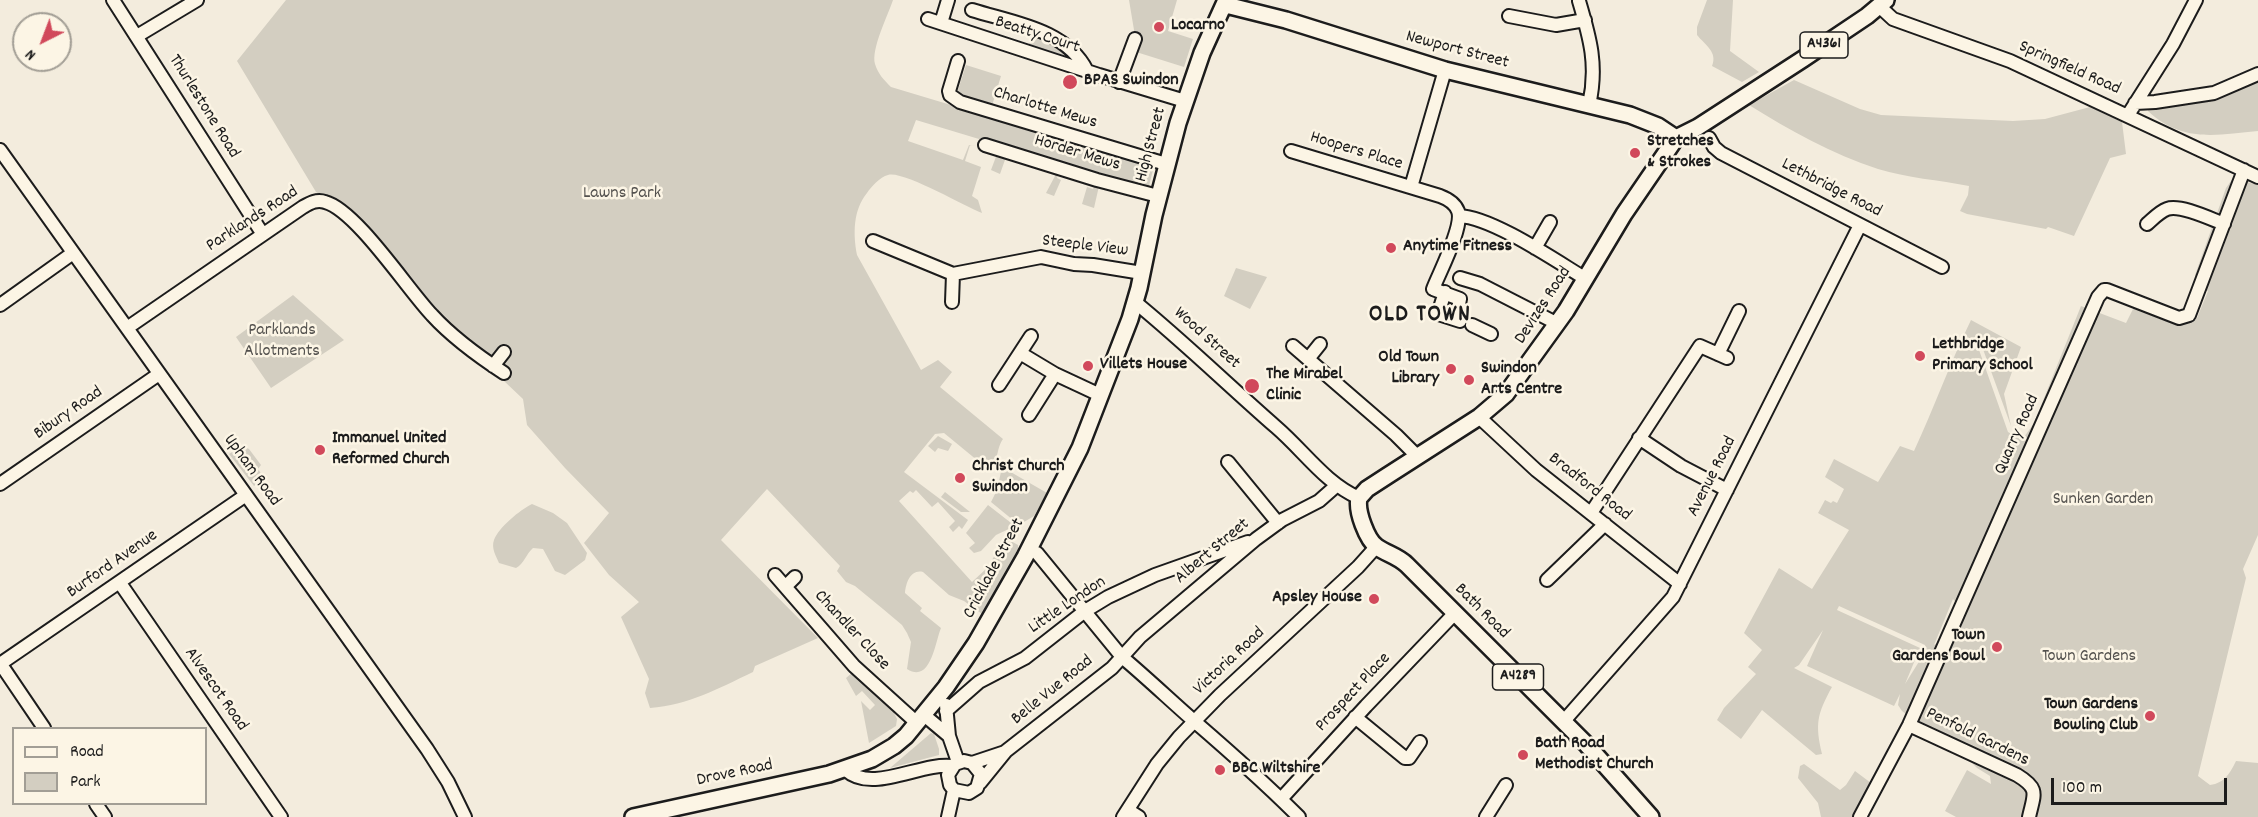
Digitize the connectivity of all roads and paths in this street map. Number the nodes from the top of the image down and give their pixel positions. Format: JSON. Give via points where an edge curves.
{"nodes":[{"id":1,"x":113,"y":0,"type":"edge"},
{"id":2,"x":197,"y":0,"type":"edge"},
{"id":3,"x":948,"y":0,"type":"edge"},
{"id":4,"x":2196,"y":0,"type":"edge"},
{"id":5,"x":1580,"y":1,"type":"edge"},
{"id":6,"x":1226,"y":3,"type":"edge"},
{"id":7,"x":1882,"y":3,"type":"edge"},
{"id":8,"x":972,"y":10,"type":"dead end"},
{"id":9,"x":1509,"y":16,"type":"dead end"},
{"id":10,"x":928,"y":19,"type":"dead end"},
{"id":11,"x":1585,"y":20,"type":"junction"},
{"id":12,"x":941,"y":23,"type":"junction"},
{"id":13,"x":137,"y":36,"type":"junction"},
{"id":14,"x":1135,"y":39,"type":"dead end"},
{"id":15,"x":958,"y":61,"type":"dead end"},
{"id":16,"x":1445,"y":70,"type":"junction"},
{"id":17,"x":1087,"y":71,"type":"junction"},
{"id":18,"x":2258,"y":74,"type":"edge"},
{"id":19,"x":1119,"y":82,"type":"junction"},
{"id":20,"x":1185,"y":101,"type":"junction"},
{"id":21,"x":2135,"y":103,"type":"junction"},
{"id":22,"x":1589,"y":105,"type":"junction"},
{"id":23,"x":2128,"y":115,"type":"junction"},
{"id":24,"x":1676,"y":138,"type":"junction"},
{"id":25,"x":1709,"y":138,"type":"dead end"},
{"id":26,"x":985,"y":145,"type":"dead end"},
{"id":27,"x":0,"y":150,"type":"edge"},
{"id":28,"x":1291,"y":151,"type":"dead end"},
{"id":29,"x":1166,"y":164,"type":"junction"},
{"id":30,"x":2244,"y":170,"type":"junction"},
{"id":31,"x":2258,"y":177,"type":"edge"},
{"id":32,"x":1411,"y":187,"type":"junction"},
{"id":33,"x":1158,"y":196,"type":"junction"},
{"id":34,"x":1459,"y":216,"type":"junction"},
{"id":35,"x":1550,"y":222,"type":"dead end"},
{"id":36,"x":2147,"y":224,"type":"dead end"},
{"id":37,"x":2224,"y":224,"type":"junction"},
{"id":38,"x":1860,"y":225,"type":"junction"},
{"id":39,"x":262,"y":233,"type":"junction"},
{"id":40,"x":873,"y":241,"type":"dead end"},
{"id":41,"x":1531,"y":246,"type":"junction"},
{"id":42,"x":73,"y":253,"type":"junction"},
{"id":43,"x":1942,"y":267,"type":"dead end"},
{"id":44,"x":1142,"y":273,"type":"junction"},
{"id":45,"x":953,"y":274,"type":"junction"},
{"id":46,"x":1460,"y":278,"type":"dead end"},
{"id":47,"x":1586,"y":279,"type":"junction"},
{"id":48,"x":1444,"y":292,"type":"junction"},
{"id":49,"x":952,"y":302,"type":"dead end"},
{"id":50,"x":1135,"y":302,"type":"junction"},
{"id":51,"x":0,"y":305,"type":"edge"},
{"id":52,"x":1739,"y":311,"type":"dead end"},
{"id":53,"x":1463,"y":322,"type":"junction"},
{"id":54,"x":1558,"y":324,"type":"junction"},
{"id":55,"x":127,"y":328,"type":"junction"},
{"id":56,"x":1491,"y":334,"type":"dead end"},
{"id":57,"x":1030,"y":336,"type":"dead end"},
{"id":58,"x":1320,"y":344,"type":"dead end"},
{"id":59,"x":1293,"y":346,"type":"dead end"},
{"id":60,"x":504,"y":352,"type":"dead end"},
{"id":61,"x":1020,"y":353,"type":"junction"},
{"id":62,"x":1308,"y":359,"type":"junction"},
{"id":63,"x":159,"y":374,"type":"junction"},
{"id":64,"x":1055,"y":374,"type":"junction"},
{"id":65,"x":999,"y":385,"type":"dead end"},
{"id":66,"x":1101,"y":395,"type":"junction"},
{"id":67,"x":1029,"y":415,"type":"dead end"},
{"id":68,"x":1479,"y":417,"type":"junction"},
{"id":69,"x":1639,"y":438,"type":"junction"},
{"id":70,"x":1417,"y":456,"type":"junction"},
{"id":71,"x":1228,"y":462,"type":"dead end"},
{"id":72,"x":0,"y":484,"type":"edge"},
{"id":73,"x":1336,"y":486,"type":"junction"},
{"id":74,"x":1727,"y":490,"type":"junction"},
{"id":75,"x":246,"y":495,"type":"junction"},
{"id":76,"x":1359,"y":498,"type":"junction"},
{"id":77,"x":1591,"y":513,"type":"junction"},
{"id":78,"x":1278,"y":523,"type":"junction"},
{"id":79,"x":1605,"y":524,"type":"junction"},
{"id":80,"x":1256,"y":539,"type":"junction"},
{"id":81,"x":1376,"y":547,"type":"junction"},
{"id":82,"x":1037,"y":553,"type":"dead end"},
{"id":83,"x":775,"y":575,"type":"dead end"},
{"id":84,"x":795,"y":577,"type":"dead end"},
{"id":85,"x":1547,"y":580,"type":"dead end"},
{"id":86,"x":120,"y":583,"type":"junction"},
{"id":87,"x":1680,"y":584,"type":"junction"},
{"id":88,"x":786,"y":586,"type":"junction"},
{"id":89,"x":1085,"y":611,"type":"junction"},
{"id":90,"x":1455,"y":613,"type":"junction"},
{"id":91,"x":1122,"y":657,"type":"junction"},
{"id":92,"x":0,"y":664,"type":"edge"},
{"id":93,"x":946,"y":687,"type":"junction"},
{"id":94,"x":946,"y":711,"type":"junction"},
{"id":95,"x":1355,"y":717,"type":"junction"},
{"id":96,"x":920,"y":719,"type":"junction"},
{"id":97,"x":1194,"y":721,"type":"junction"},
{"id":98,"x":1563,"y":722,"type":"junction"},
{"id":99,"x":1909,"y":725,"type":"junction"},
{"id":100,"x":43,"y":727,"type":"edge"},
{"id":101,"x":950,"y":736,"type":"junction"},
{"id":102,"x":1420,"y":742,"type":"dead end"},
{"id":103,"x":1006,"y":752,"type":"junction"},
{"id":104,"x":872,"y":759,"type":"joint"},
{"id":105,"x":972,"y":763,"type":"junction"},
{"id":106,"x":955,"y":764,"type":"junction"},
{"id":107,"x":846,"y":770,"type":"junction"},
{"id":108,"x":980,"y":783,"type":"junction"},
{"id":109,"x":1506,"y":785,"type":"dead end"},
{"id":110,"x":954,"y":790,"type":"junction"},
{"id":111,"x":1284,"y":808,"type":"edge"},
{"id":112,"x":1125,"y":813,"type":"edge"},
{"id":113,"x":655,"y":814,"type":"edge"},
{"id":114,"x":281,"y":817,"type":"edge"},
{"id":115,"x":465,"y":817,"type":"edge"},
{"id":116,"x":633,"y":817,"type":"edge"},
{"id":117,"x":948,"y":817,"type":"edge"},
{"id":118,"x":1138,"y":817,"type":"edge"},
{"id":119,"x":1299,"y":817,"type":"edge"},
{"id":120,"x":1485,"y":817,"type":"edge"},
{"id":121,"x":1651,"y":817,"type":"edge"},
{"id":122,"x":1860,"y":817,"type":"edge"},
{"id":123,"x":2029,"y":817,"type":"edge"}],
"edges":[{"from":1,"to":13,"type":"street","name":"Thurlestone Road"},
{"from":2,"to":13,"type":"street"},
{"from":3,"to":12,"type":"street"},
{"from":4,"to":21,"type":"street"},
{"from":5,"to":11,"type":"street"},
{"from":6,"to":16,"type":"main road","name":"Newport Street"},
{"from":6,"to":20,"type":"main road","name":"High Street"},
{"from":7,"to":23,"type":"street","name":"Springfield Road","via":[[1893,19],[2010,61]]},
{"from":7,"to":24,"type":"main road","name":"Devizes Road","number":"A4361","via":[[1844,32]]},
{"from":8,"to":17,"type":"street","via":[[1056,38],[1072,50]]},
{"from":9,"to":11,"type":"street","via":[[1556,25]]},
{"from":10,"to":12,"type":"street","name":"Beatty Court"},
{"from":11,"to":22,"type":"street","via":[[1594,69]]},
{"from":12,"to":17,"type":"street","name":"Beatty Court"},
{"from":13,"to":39,"type":"street","name":"Thurlestone Road"},
{"from":14,"to":19,"type":"street"},
{"from":15,"to":29,"type":"street","name":"Charlotte Mews","via":[[949,91],[960,102]]},
{"from":16,"to":22,"type":"main road","name":"Newport Street"},
{"from":16,"to":32,"type":"street","name":"Hoopers Place"},
{"from":17,"to":19,"type":"street","name":"Beatty Court"},
{"from":18,"to":21,"type":"street","via":[[2214,93]]},
{"from":19,"to":20,"type":"street","name":"Beatty Court"},
{"from":20,"to":29,"type":"main road","name":"High Street"},
{"from":21,"to":23,"type":"street"},
{"from":22,"to":24,"type":"main road","name":"Newport Street","via":[[1650,122]]},
{"from":23,"to":30,"type":"street","name":"Springfield Road"},
{"from":24,"to":47,"type":"main road","name":"Devizes Road"},
{"from":25,"to":38,"type":"street","name":"Lethbridge Road","via":[[1721,153]]},
{"from":26,"to":33,"type":"street","name":"Horder Mews"},
{"from":27,"to":42,"type":"street","name":"Upham Road"},
{"from":28,"to":32,"type":"street","name":"Hoopers Place"},
{"from":29,"to":33,"type":"main road","name":"High Street"},
{"from":30,"to":31,"type":"street","name":"Springfield Road"},
{"from":30,"to":37,"type":"street","name":"Quarry Road"},
{"from":32,"to":34,"type":"street","name":"Hoopers Place","via":[[1447,198]]},
{"from":33,"to":44,"type":"main road","name":"High Street"},
{"from":34,"to":41,"type":"street","via":[[1482,221]]},
{"from":34,"to":48,"type":"street","via":[[1433,289]]},
{"from":35,"to":41,"type":"street"},
{"from":36,"to":37,"type":"street","via":[[2173,208]]},
{"from":37,"to":99,"type":"street","name":"Quarry Road","via":[[2189,315],[2179,318],[2107,290],[2101,293]]},
{"from":38,"to":43,"type":"street","name":"Lethbridge Road"},
{"from":38,"to":74,"type":"street","name":"Avenue Road"},
{"from":39,"to":55,"type":"street","name":"Parklands Road"},
{"from":39,"to":60,"type":"street","name":"Parklands Road","via":[[310,203],[329,203],[371,240],[433,317],[463,345],[499,370]]},
{"from":40,"to":45,"type":"street"},
{"from":41,"to":47,"type":"street"},
{"from":42,"to":51,"type":"street"},
{"from":42,"to":55,"type":"street","name":"Upham Road"},
{"from":44,"to":45,"type":"street","name":"Steeple View","via":[[1041,257]]},
{"from":44,"to":50,"type":"main road","name":"High Street"},
{"from":45,"to":49,"type":"street"},
{"from":46,"to":54,"type":"street"},
{"from":47,"to":54,"type":"main road","name":"Devizes Road"},
{"from":48,"to":53,"type":"street","via":[[1459,297]]},
{"from":48,"to":53,"type":"street","via":[[1438,314]]},
{"from":50,"to":66,"type":"main road","name":"Cricklade Street"},
{"from":50,"to":73,"type":"street","name":"Wood Street","via":[[1276,427]]},
{"from":52,"to":69,"type":"street","via":[[1723,356],[1701,346]]},
{"from":53,"to":56,"type":"street"},
{"from":54,"to":68,"type":"main road","name":"Devizes Road","via":[[1506,394]]},
{"from":55,"to":63,"type":"street","name":"Upham Road"},
{"from":57,"to":61,"type":"street"},
{"from":58,"to":62,"type":"street"},
{"from":59,"to":62,"type":"street"},
{"from":61,"to":64,"type":"street"},
{"from":61,"to":65,"type":"street"},
{"from":62,"to":70,"type":"street"},
{"from":63,"to":72,"type":"street","name":"Bibury Road"},
{"from":63,"to":75,"type":"street","name":"Upham Road"},
{"from":64,"to":66,"type":"street"},
{"from":64,"to":67,"type":"street"},
{"from":66,"to":93,"type":"main road","name":"Cricklade Street","via":[[1076,457],[1021,565],[986,628]]},
{"from":68,"to":70,"type":"main road","name":"Devizes Road"},
{"from":68,"to":77,"type":"street","name":"Bradford Road","via":[[1536,470]]},
{"from":69,"to":74,"type":"street"},
{"from":69,"to":77,"type":"street"},
{"from":70,"to":76,"type":"main road","name":"Devizes Road"},
{"from":71,"to":78,"type":"street"},
{"from":73,"to":76,"type":"street","name":"Wood Street"},
{"from":73,"to":78,"type":"street","name":"Albert Street","via":[[1319,501]]},
{"from":74,"to":87,"type":"street","name":"Avenue Road"},
{"from":75,"to":86,"type":"street","name":"Burford Avenue"},
{"from":75,"to":115,"type":"street","name":"Upham Road","via":[[438,767]]},
{"from":76,"to":81,"type":"main road","via":[[1359,515]]},
{"from":77,"to":79,"type":"street","name":"Bradford Road"},
{"from":78,"to":80,"type":"street","name":"Albert Street"},
{"from":79,"to":85,"type":"street"},
{"from":79,"to":87,"type":"street","name":"Bradford Road"},
{"from":80,"to":89,"type":"street","name":"Little London","via":[[1155,575]]},
{"from":80,"to":91,"type":"street","name":"Albert Street"},
{"from":81,"to":90,"type":"main road","name":"Bath Road","number":"A4289","via":[[1402,560]]},
{"from":81,"to":97,"type":"street","name":"Victoria Road"},
{"from":82,"to":89,"type":"street"},
{"from":83,"to":88,"type":"street","name":"Chandler Close"},
{"from":84,"to":88,"type":"street","name":"Chandler Close"},
{"from":86,"to":92,"type":"street","name":"Burford Avenue"},
{"from":86,"to":114,"type":"street","name":"Alvescot Road"},
{"from":87,"to":98,"type":"street","name":"Avenue Road","via":[[1668,604]]},
{"from":88,"to":96,"type":"street","name":"Chandler Close","via":[[854,666]]},
{"from":89,"to":91,"type":"street"},
{"from":89,"to":94,"type":"street","name":"Little London","via":[[1025,658],[976,685]]},
{"from":90,"to":95,"type":"street","name":"Prospect Place"},
{"from":90,"to":98,"type":"main road","name":"Bath Road","number":"A4289"},
{"from":91,"to":97,"type":"street"},
{"from":91,"to":103,"type":"street","name":"Belle Vue Road"},
{"from":92,"to":100,"type":"street"},
{"from":93,"to":94,"type":"street"},
{"from":93,"to":96,"type":"main road","name":"Cricklade Street"},
{"from":94,"to":101,"type":"street"},
{"from":95,"to":102,"type":"street","via":[[1405,758]]},
{"from":95,"to":111,"type":"street","name":"Prospect Place"},
{"from":96,"to":101,"type":"street"},
{"from":96,"to":104,"type":"main road","name":"Cricklade Street","via":[[898,743]]},
{"from":97,"to":111,"type":"street","via":[[1249,768]]},
{"from":97,"to":112,"type":"street","name":"Victoria Road","via":[[1169,749]]},
{"from":98,"to":121,"type":"main road","name":"Bath Road","number":"A4289"},
{"from":99,"to":122,"type":"street","name":"Quarry Road"},
{"from":99,"to":123,"type":"street","name":"Penfold Gardens","via":[[2031,785],[2035,794]]},
{"from":101,"to":106,"type":"street"},
{"from":103,"to":105,"type":"street","name":"Belle Vue Road"},
{"from":103,"to":108,"type":"street","name":"Belle Vue Road"},
{"from":104,"to":107,"type":"main road","name":"Drove Road"},
{"from":105,"to":106,"type":"street","name":"Belle Vue Road"},
{"from":105,"to":108,"type":"street","via":[[981,774]]},
{"from":106,"to":107,"type":"street","name":"Drove Road","via":[[869,779],[852,776]]},
{"from":106,"to":110,"type":"street","via":[[949,780]]},
{"from":107,"to":113,"type":"main road","name":"Drove Road"},
{"from":108,"to":110,"type":"street","via":[[969,793]]},
{"from":109,"to":120,"type":"street"},
{"from":110,"to":117,"type":"street"},
{"from":111,"to":119,"type":"street"},
{"from":112,"to":118,"type":"street"},
{"from":113,"to":116,"type":"main road","name":"Drove Road"}]}
